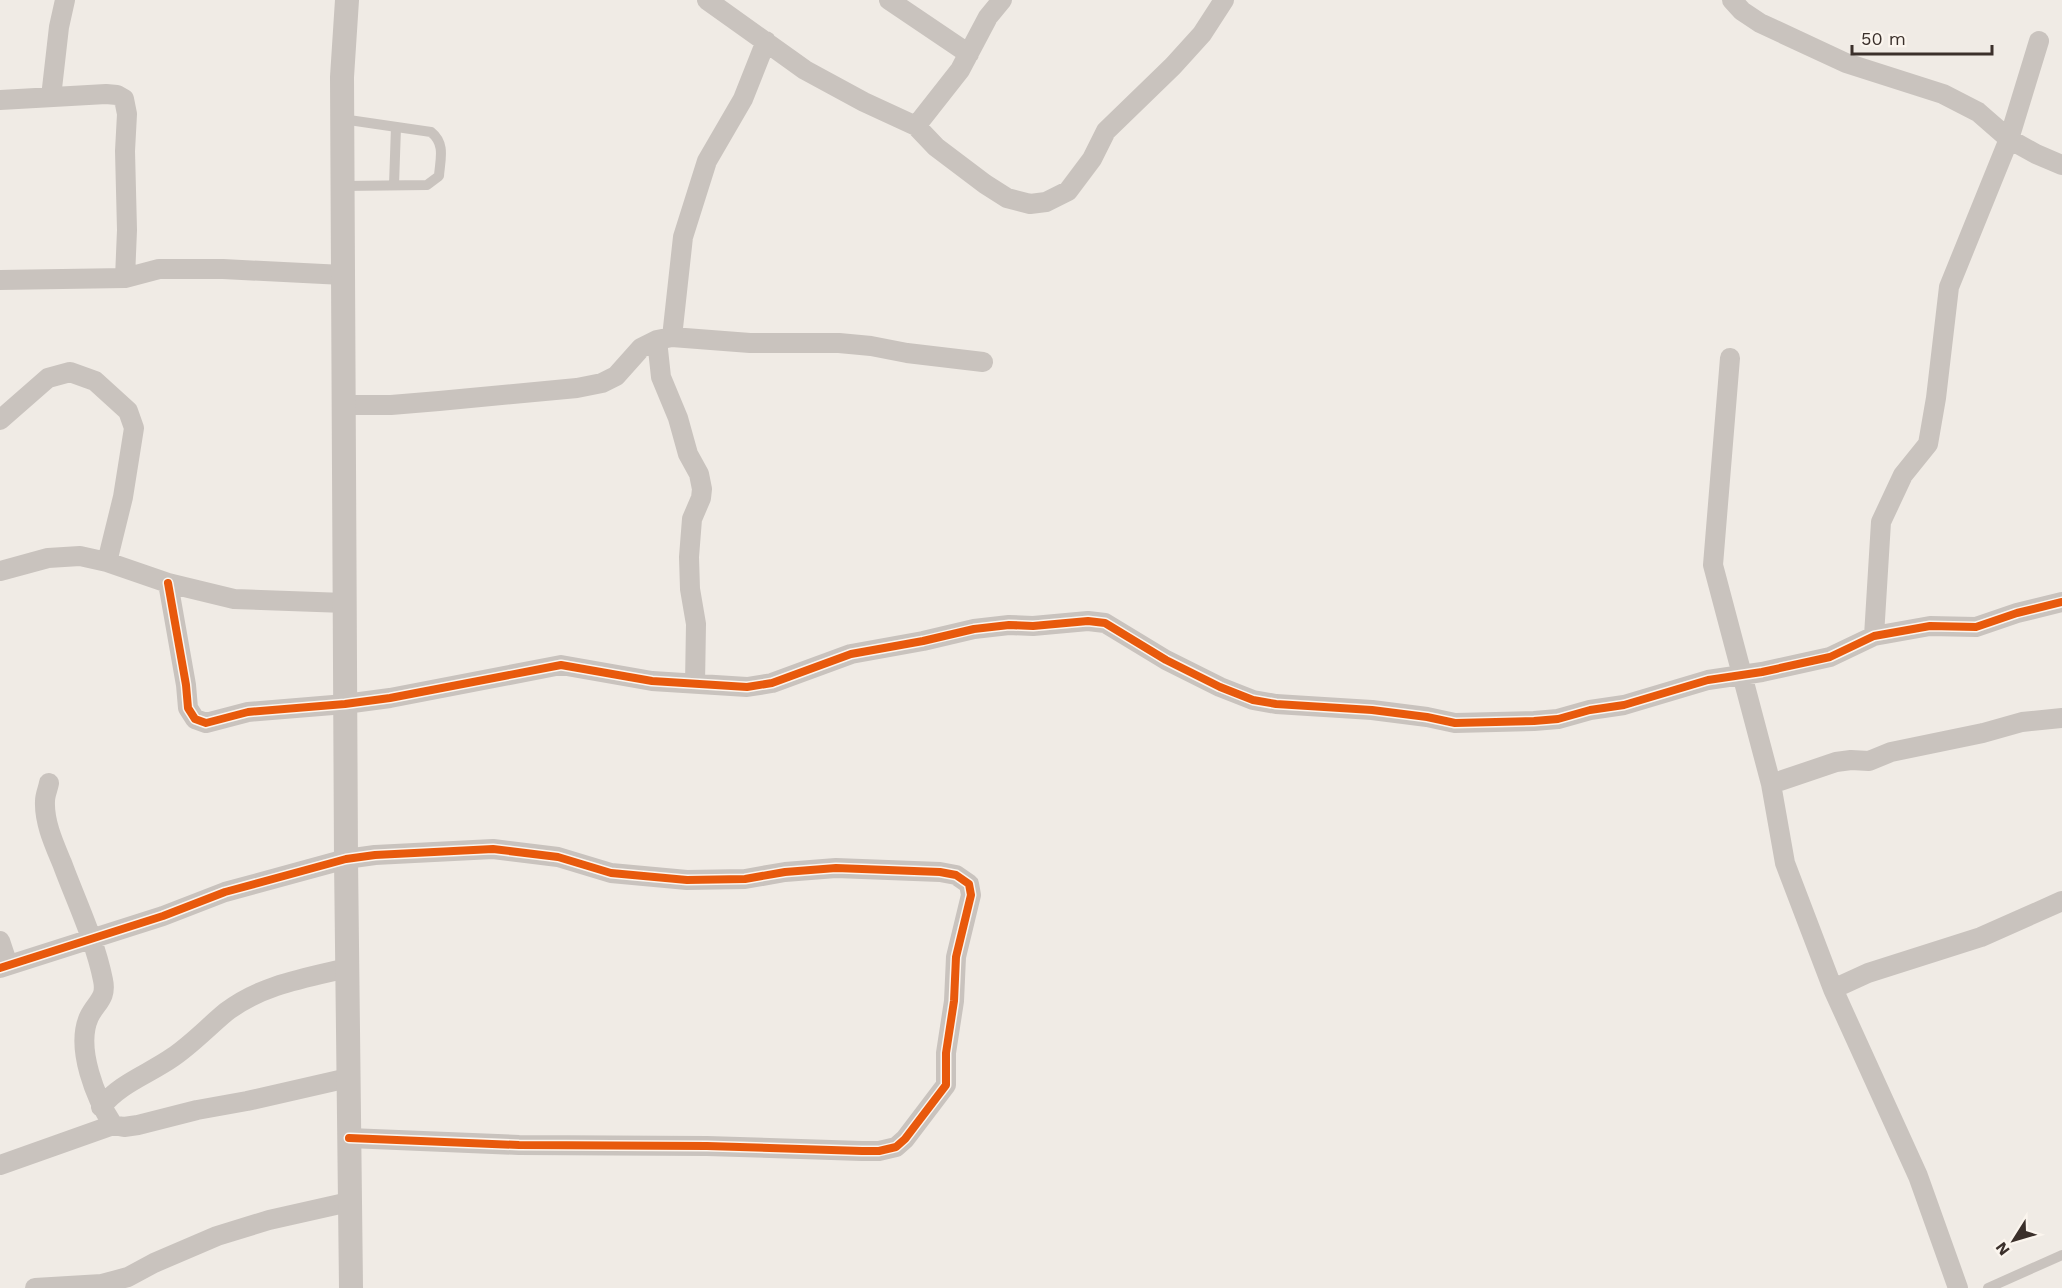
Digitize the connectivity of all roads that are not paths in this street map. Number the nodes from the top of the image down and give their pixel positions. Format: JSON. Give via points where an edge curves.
{"nodes":[{"id":1,"x":65,"y":0,"type":"edge"},
{"id":2,"x":347,"y":0,"type":"edge"},
{"id":3,"x":707,"y":0,"type":"edge"},
{"id":4,"x":888,"y":0,"type":"edge"},
{"id":5,"x":1002,"y":0,"type":"edge"},
{"id":6,"x":1224,"y":0,"type":"edge"},
{"id":7,"x":1732,"y":0,"type":"edge"},
{"id":8,"x":766,"y":41,"type":"junction"},
{"id":9,"x":2039,"y":41,"type":"dead end"},
{"id":10,"x":969,"y":54,"type":"junction"},
{"id":11,"x":51,"y":97,"type":"junction"},
{"id":12,"x":0,"y":100,"type":"edge"},
{"id":13,"x":342,"y":119,"type":"junction"},
{"id":14,"x":916,"y":126,"type":"junction"},
{"id":15,"x":396,"y":127,"type":"junction"},
{"id":16,"x":2009,"y":138,"type":"junction"},
{"id":17,"x":2062,"y":165,"type":"edge"},
{"id":18,"x":394,"y":185,"type":"junction"},
{"id":19,"x":343,"y":186,"type":"junction"},
{"id":20,"x":343,"y":275,"type":"junction"},
{"id":21,"x":125,"y":278,"type":"junction"},
{"id":22,"x":0,"y":280,"type":"edge"},
{"id":23,"x":664,"y":338,"type":"junction"},
{"id":24,"x":1730,"y":358,"type":"dead end"},
{"id":25,"x":983,"y":362,"type":"dead end"},
{"id":26,"x":343,"y":405,"type":"junction"},
{"id":27,"x":0,"y":420,"type":"edge"},
{"id":28,"x":107,"y":562,"type":"junction"},
{"id":29,"x":0,"y":571,"type":"edge"},
{"id":30,"x":168,"y":583,"type":"junction"},
{"id":31,"x":2062,"y":602,"type":"edge"},
{"id":32,"x":345,"y":603,"type":"junction"},
{"id":33,"x":1874,"y":636,"type":"junction"},
{"id":34,"x":1743,"y":674,"type":"junction"},
{"id":35,"x":695,"y":684,"type":"junction"},
{"id":36,"x":345,"y":704,"type":"junction"},
{"id":37,"x":2062,"y":718,"type":"edge"},
{"id":38,"x":49,"y":783,"type":"dead end"},
{"id":39,"x":1771,"y":784,"type":"junction"},
{"id":40,"x":346,"y":860,"type":"junction"},
{"id":41,"x":2062,"y":901,"type":"edge"},
{"id":42,"x":91,"y":938,"type":"junction"},
{"id":43,"x":0,"y":941,"type":"edge"},
{"id":44,"x":4,"y":967,"type":"edge"},
{"id":45,"x":347,"y":968,"type":"junction"},
{"id":46,"x":1833,"y":989,"type":"junction"},
{"id":47,"x":348,"y":1078,"type":"junction"},
{"id":48,"x":101,"y":1107,"type":"junction"},
{"id":49,"x":113,"y":1125,"type":"junction"},
{"id":50,"x":349,"y":1138,"type":"junction"},
{"id":51,"x":0,"y":1165,"type":"edge"},
{"id":52,"x":349,"y":1202,"type":"junction"},
{"id":53,"x":2062,"y":1255,"type":"edge"},
{"id":54,"x":35,"y":1288,"type":"edge"},
{"id":55,"x":351,"y":1288,"type":"edge"},
{"id":56,"x":1958,"y":1288,"type":"edge"},
{"id":57,"x":1988,"y":1288,"type":"edge"}],
"edges":[{"from":1,"to":11,"type":"street"},
{"from":2,"to":13,"type":"street"},
{"from":3,"to":8,"type":"street"},
{"from":4,"to":10,"type":"street"},
{"from":5,"to":10,"type":"street","via":[[988,17]]},
{"from":6,"to":14,"type":"street","via":[[1202,34],[1106,131],[1068,192],[1046,202],[1030,204],[1007,198],[936,147]]},
{"from":7,"to":16,"type":"street","via":[[1760,23],[1846,63],[1943,94],[1978,112]]},
{"from":8,"to":14,"type":"street","via":[[805,70]]},
{"from":8,"to":23,"type":"street","via":[[743,99],[707,161],[683,237]]},
{"from":9,"to":16,"type":"street"},
{"from":10,"to":14,"type":"street"},
{"from":11,"to":12,"type":"street"},
{"from":11,"to":21,"type":"street","via":[[117,94],[124,99]]},
{"from":13,"to":15,"type":"lane"},
{"from":13,"to":19,"type":"street"},
{"from":15,"to":18,"type":"lane"},
{"from":15,"to":18,"type":"lane","via":[[431,132],[441,145],[439,176],[434,182]]},
{"from":16,"to":17,"type":"street"},
{"from":16,"to":33,"type":"street","via":[[1949,287],[1928,444],[1903,475],[1881,522]]},
{"from":18,"to":19,"type":"lane"},
{"from":19,"to":20,"type":"street"},
{"from":20,"to":21,"type":"street","via":[[159,269]]},
{"from":20,"to":26,"type":"street"},
{"from":21,"to":22,"type":"street"},
{"from":23,"to":25,"type":"street","via":[[850,344]]},
{"from":23,"to":26,"type":"street","via":[[641,348],[616,376],[602,383],[415,403]]},
{"from":23,"to":35,"type":"street","via":[[660,377],[702,489],[692,519],[689,557],[696,624]]},
{"from":24,"to":34,"type":"street","via":[[1713,565]]},
{"from":26,"to":32,"type":"street"},
{"from":27,"to":28,"type":"street","via":[[48,378],[70,372],[95,381],[128,411],[133,438]]},
{"from":28,"to":29,"type":"street","via":[[80,556],[48,558]]},
{"from":28,"to":30,"type":"street"},
{"from":30,"to":32,"type":"street","via":[[234,599]]},
{"from":30,"to":36,"type":"street","via":[[188,708],[195,719],[206,723],[248,712]]},
{"from":31,"to":33,"type":"street","via":[[1976,627],[1930,626]]},
{"from":32,"to":36,"type":"street"},
{"from":33,"to":34,"type":"street","via":[[1830,657]]},
{"from":34,"to":35,"type":"street","via":[[1558,719],[1455,723],[1372,710],[1253,700],[1166,660],[1105,623],[1088,621],[974,629],[850,654],[747,687]]},
{"from":34,"to":39,"type":"street"},
{"from":35,"to":36,"type":"street","via":[[652,681],[561,665]]},
{"from":36,"to":40,"type":"street"},
{"from":37,"to":39,"type":"street","via":[[2022,722],[1891,752],[1869,761],[1836,762]]},
{"from":38,"to":42,"type":"street","via":[[45,801],[48,823]]},
{"from":39,"to":46,"type":"street","via":[[1785,863]]},
{"from":40,"to":42,"type":"street","via":[[225,892]]},
{"from":40,"to":45,"type":"street"},
{"from":40,"to":50,"type":"street","via":[[493,849],[558,857],[611,873],[687,880],[745,879],[836,868],[940,872],[956,875],[969,884],[971,895],[956,957],[946,1085],[896,1147],[862,1151]]},
{"from":41,"to":46,"type":"street","via":[[1981,937],[1868,973]]},
{"from":42,"to":44,"type":"street"},
{"from":42,"to":48,"type":"street","via":[[104,983],[102,999],[85,1029],[84,1044]]},
{"from":43,"to":44,"type":"street"},
{"from":45,"to":47,"type":"street"},
{"from":45,"to":48,"type":"street","via":[[285,982],[252,995],[171,1058],[121,1087]]},
{"from":46,"to":56,"type":"street","via":[[1918,1176]]},
{"from":47,"to":49,"type":"street","via":[[138,1125]]},
{"from":47,"to":50,"type":"street"},
{"from":48,"to":49,"type":"street"},
{"from":49,"to":51,"type":"street"},
{"from":50,"to":52,"type":"street"},
{"from":52,"to":54,"type":"street","via":[[217,1236],[128,1277],[102,1284]]},
{"from":52,"to":55,"type":"street"},
{"from":53,"to":57,"type":"lane"}]}
